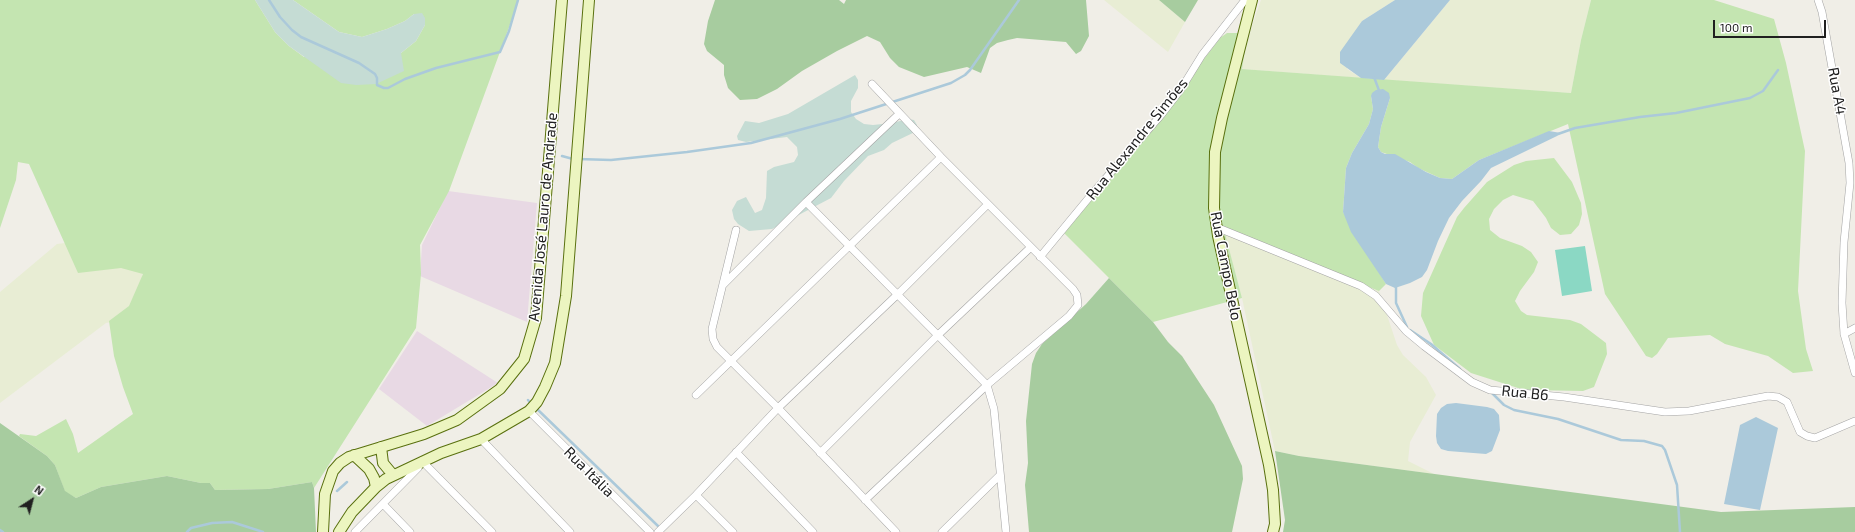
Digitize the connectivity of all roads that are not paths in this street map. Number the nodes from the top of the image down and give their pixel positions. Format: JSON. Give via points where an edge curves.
{"nodes":[{"id":1,"x":562,"y":0,"type":"edge"},
{"id":2,"x":589,"y":0,"type":"edge"},
{"id":3,"x":1245,"y":0,"type":"edge"},
{"id":4,"x":1252,"y":0,"type":"edge"},
{"id":5,"x":1818,"y":0,"type":"edge"},
{"id":6,"x":872,"y":84,"type":"dead end"},
{"id":7,"x":899,"y":114,"type":"junction"},
{"id":8,"x":941,"y":156,"type":"junction"},
{"id":9,"x":1852,"y":184,"type":"edge"},
{"id":10,"x":806,"y":202,"type":"junction"},
{"id":11,"x":988,"y":204,"type":"junction"},
{"id":12,"x":1216,"y":227,"type":"junction"},
{"id":13,"x":736,"y":230,"type":"dead end"},
{"id":14,"x":849,"y":245,"type":"junction"},
{"id":15,"x":1031,"y":247,"type":"junction"},
{"id":16,"x":1040,"y":257,"type":"junction"},
{"id":17,"x":722,"y":286,"type":"junction"},
{"id":18,"x":898,"y":294,"type":"junction"},
{"id":19,"x":1855,"y":328,"type":"edge"},
{"id":20,"x":1844,"y":334,"type":"junction"},
{"id":21,"x":938,"y":335,"type":"junction"},
{"id":22,"x":731,"y":361,"type":"junction"},
{"id":23,"x":1855,"y":373,"type":"edge"},
{"id":24,"x":987,"y":385,"type":"junction"},
{"id":25,"x":696,"y":395,"type":"dead end"},
{"id":26,"x":532,"y":407,"type":"junction"},
{"id":27,"x":778,"y":408,"type":"junction"},
{"id":28,"x":1855,"y":421,"type":"edge"},
{"id":29,"x":481,"y":439,"type":"junction"},
{"id":30,"x":381,"y":447,"type":"junction"},
{"id":31,"x":736,"y":452,"type":"junction"},
{"id":32,"x":820,"y":453,"type":"junction"},
{"id":33,"x":354,"y":455,"type":"junction"},
{"id":34,"x":422,"y":461,"type":"junction"},
{"id":35,"x":393,"y":475,"type":"junction"},
{"id":36,"x":1000,"y":475,"type":"junction"},
{"id":37,"x":376,"y":487,"type":"junction"},
{"id":38,"x":696,"y":495,"type":"junction"},
{"id":39,"x":865,"y":500,"type":"junction"},
{"id":40,"x":383,"y":504,"type":"junction"},
{"id":41,"x":323,"y":532,"type":"edge"},
{"id":42,"x":339,"y":532,"type":"edge"},
{"id":43,"x":355,"y":532,"type":"edge"},
{"id":44,"x":410,"y":532,"type":"edge"},
{"id":45,"x":492,"y":532,"type":"edge"},
{"id":46,"x":570,"y":532,"type":"edge"},
{"id":47,"x":650,"y":532,"type":"edge"},
{"id":48,"x":658,"y":532,"type":"edge"},
{"id":49,"x":733,"y":532,"type":"edge"},
{"id":50,"x":813,"y":532,"type":"edge"},
{"id":51,"x":896,"y":532,"type":"edge"},
{"id":52,"x":942,"y":532,"type":"edge"},
{"id":53,"x":1006,"y":532,"type":"edge"},
{"id":54,"x":1273,"y":532,"type":"edge"}],
"edges":[{"from":1,"to":30,"type":"street","name":"Avenida José Lauro de Andrade","via":[[536,318],[524,359],[500,389],[457,420],[424,434]]},
{"from":2,"to":26,"type":"street","name":"Avenida José Lauro de Andrade","via":[[566,296],[555,363]]},
{"from":3,"to":16,"type":"street","name":"Rua Alexandre Simões","via":[[1202,55],[1165,110]]},
{"from":4,"to":12,"type":"street","name":"Rua Campo Belo","via":[[1215,152]]},
{"from":5,"to":9,"type":"street","name":"Rua A4","via":[[1839,99]]},
{"from":6,"to":7,"type":"street"},
{"from":7,"to":8,"type":"street"},
{"from":7,"to":10,"type":"street"},
{"from":8,"to":11,"type":"street"},
{"from":8,"to":14,"type":"street"},
{"from":9,"to":20,"type":"street","name":"Rua A4","via":[[1844,242]]},
{"from":10,"to":14,"type":"street"},
{"from":10,"to":17,"type":"street"},
{"from":11,"to":15,"type":"street"},
{"from":11,"to":18,"type":"street"},
{"from":12,"to":28,"type":"street","name":"Rua B6","via":[[1361,286],[1376,296],[1406,331],[1424,346],[1472,382],[1490,390],[1665,412],[1689,411],[1768,396],[1778,397],[1787,402],[1800,432],[1815,438]]},
{"from":12,"to":54,"type":"street","name":"Rua Campo Belo","via":[[1269,465],[1273,490]]},
{"from":13,"to":17,"type":"street"},
{"from":14,"to":18,"type":"street"},
{"from":14,"to":22,"type":"street"},
{"from":15,"to":16,"type":"street"},
{"from":15,"to":21,"type":"street"},
{"from":16,"to":24,"type":"street","via":[[1073,289],[1078,305],[1069,316]]},
{"from":17,"to":22,"type":"street","via":[[712,330],[713,339]]},
{"from":18,"to":21,"type":"street"},
{"from":18,"to":27,"type":"street"},
{"from":19,"to":20,"type":"street"},
{"from":20,"to":23,"type":"street","name":"Rua A4"},
{"from":21,"to":24,"type":"street"},
{"from":21,"to":32,"type":"street"},
{"from":22,"to":25,"type":"street"},
{"from":22,"to":27,"type":"street"},
{"from":24,"to":36,"type":"street","via":[[994,409]]},
{"from":24,"to":39,"type":"street"},
{"from":26,"to":29,"type":"street"},
{"from":26,"to":47,"type":"street","name":"Rua Itália"},
{"from":27,"to":31,"type":"street"},
{"from":27,"to":32,"type":"street"},
{"from":29,"to":34,"type":"street"},
{"from":29,"to":46,"type":"street"},
{"from":30,"to":33,"type":"street","name":"Avenida José Lauro de Andrade"},
{"from":30,"to":35,"type":"street","via":[[383,463]]},
{"from":31,"to":38,"type":"street"},
{"from":31,"to":50,"type":"street"},
{"from":32,"to":39,"type":"street"},
{"from":33,"to":37,"type":"street","via":[[370,469]]},
{"from":33,"to":41,"type":"street","name":"Avenida José Lauro de Andrade","via":[[340,463],[333,471],[325,494]]},
{"from":34,"to":35,"type":"street"},
{"from":34,"to":40,"type":"street"},
{"from":34,"to":45,"type":"street"},
{"from":35,"to":37,"type":"street"},
{"from":36,"to":52,"type":"street"},
{"from":36,"to":53,"type":"street"},
{"from":37,"to":42,"type":"street","via":[[352,512]]},
{"from":38,"to":48,"type":"street"},
{"from":38,"to":49,"type":"street"},
{"from":39,"to":51,"type":"street"},
{"from":40,"to":43,"type":"street"},
{"from":40,"to":44,"type":"street"}]}
